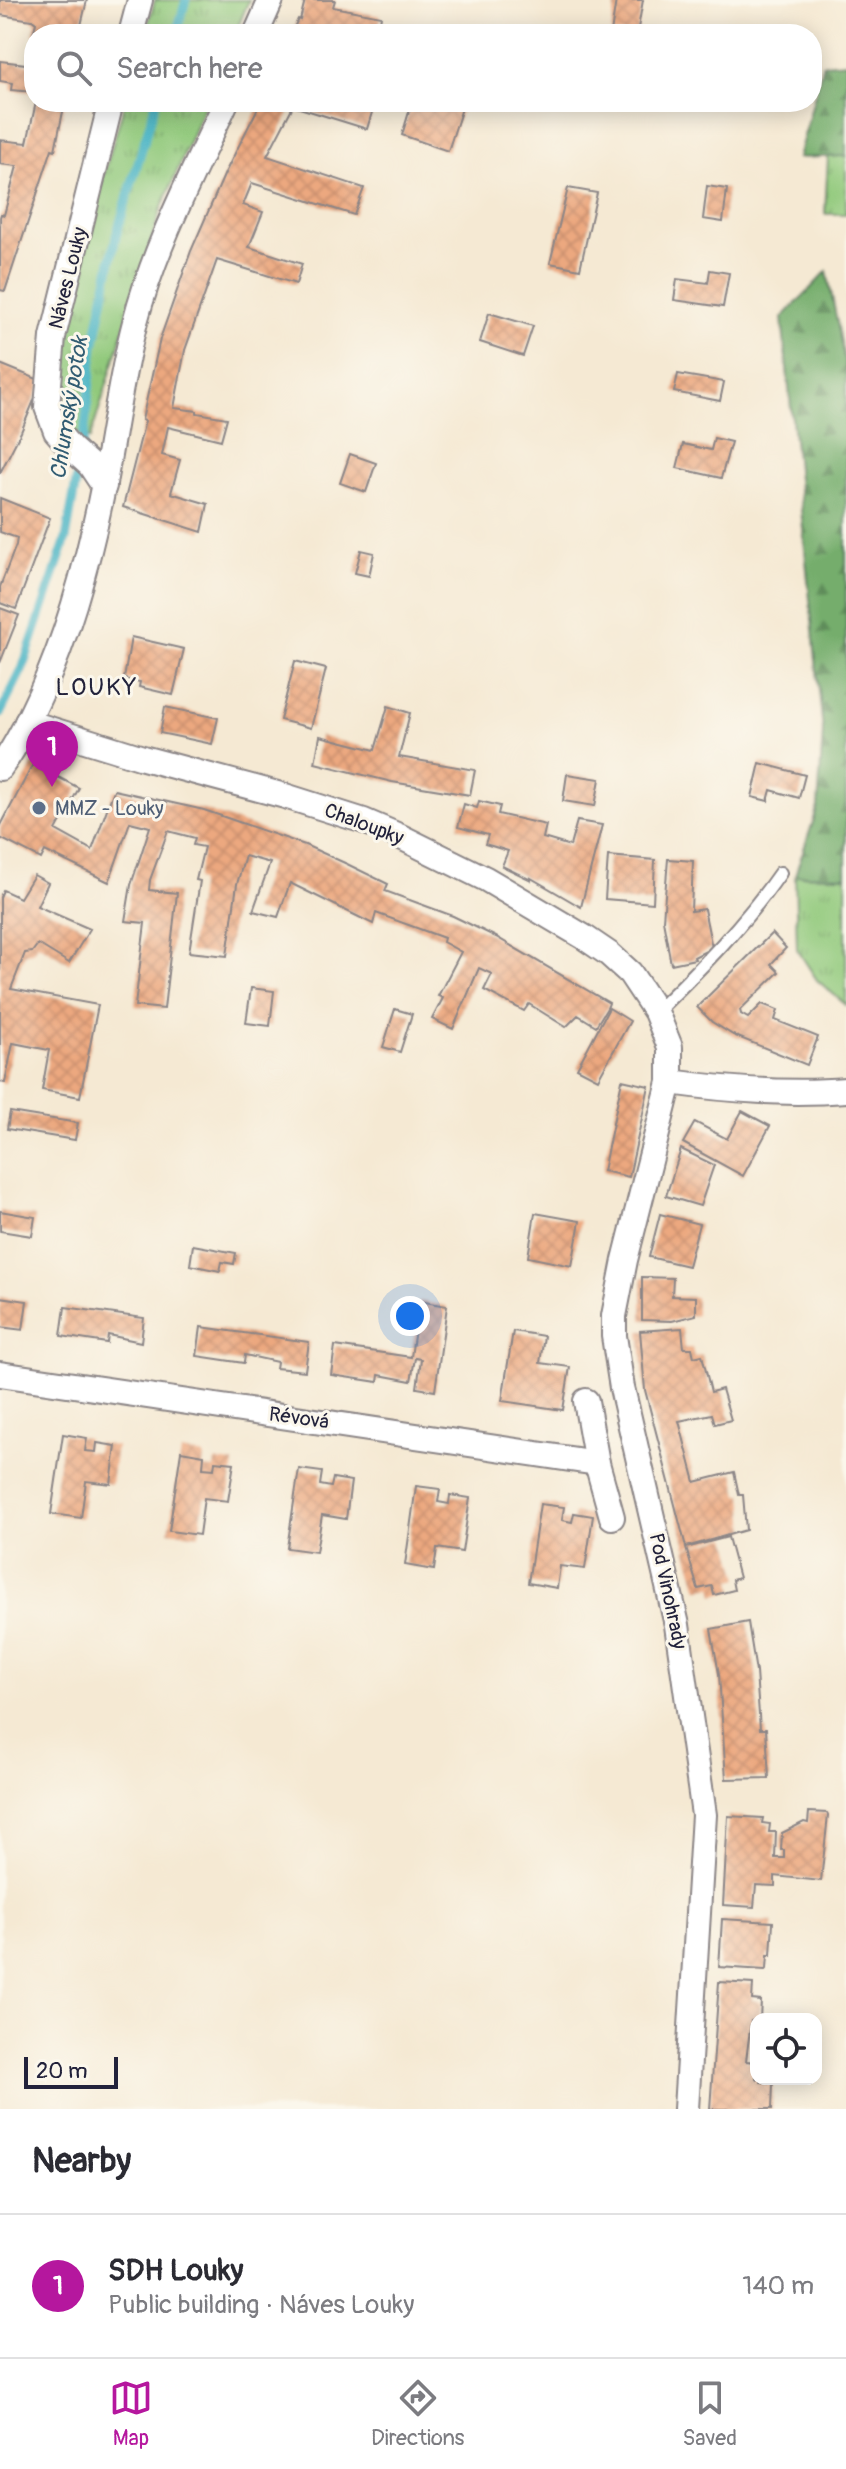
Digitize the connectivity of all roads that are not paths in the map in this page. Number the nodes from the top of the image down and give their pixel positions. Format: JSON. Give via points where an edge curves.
{"nodes":[{"id":1,"x":140,"y":0,"type":"edge"},
{"id":2,"x":271,"y":0,"type":"edge"},
{"id":3,"x":134,"y":24,"type":"edge"},
{"id":4,"x":260,"y":24,"type":"edge"},
{"id":5,"x":109,"y":112,"type":"edge"},
{"id":6,"x":221,"y":112,"type":"edge"},
{"id":7,"x":104,"y":486,"type":"junction"},
{"id":8,"x":27,"y":722,"type":"junction"},
{"id":9,"x":0,"y":768,"type":"edge"},
{"id":10,"x":780,"y":873,"type":"dead end"},
{"id":11,"x":656,"y":1012,"type":"junction"},
{"id":12,"x":670,"y":1082,"type":"junction"},
{"id":13,"x":846,"y":1090,"type":"edge"},
{"id":14,"x":0,"y":1374,"type":"edge"},
{"id":15,"x":586,"y":1401,"type":"dead end"},
{"id":16,"x":597,"y":1463,"type":"junction"},
{"id":17,"x":612,"y":1517,"type":"dead end"},
{"id":18,"x":686,"y":2109,"type":"edge"}],
"edges":[{"from":1,"to":3,"type":"street"},
{"from":2,"to":4,"type":"street"},
{"from":5,"to":7,"type":"street","name":"Náves Louky","via":[[53,337],[47,407],[56,431]]},
{"from":6,"to":7,"type":"street","via":[[171,221],[135,320]]},
{"from":7,"to":8,"type":"street","via":[[82,577]]},
{"from":8,"to":9,"type":"street"},
{"from":8,"to":11,"type":"street","name":"Chaloupky","via":[[298,800],[399,836],[584,937],[630,973]]},
{"from":10,"to":11,"type":"lane","via":[[755,909]]},
{"from":11,"to":12,"type":"street","name":"Chaloupky","via":[[670,1047]]},
{"from":12,"to":13,"type":"street","via":[[737,1090]]},
{"from":12,"to":18,"type":"street","name":"Pod Vinohrady","via":[[625,1260],[614,1326],[622,1388],[677,1625],[704,1815]]},
{"from":14,"to":16,"type":"street","name":"Révová"},
{"from":15,"to":16,"type":"street"},
{"from":16,"to":17,"type":"street"}]}
